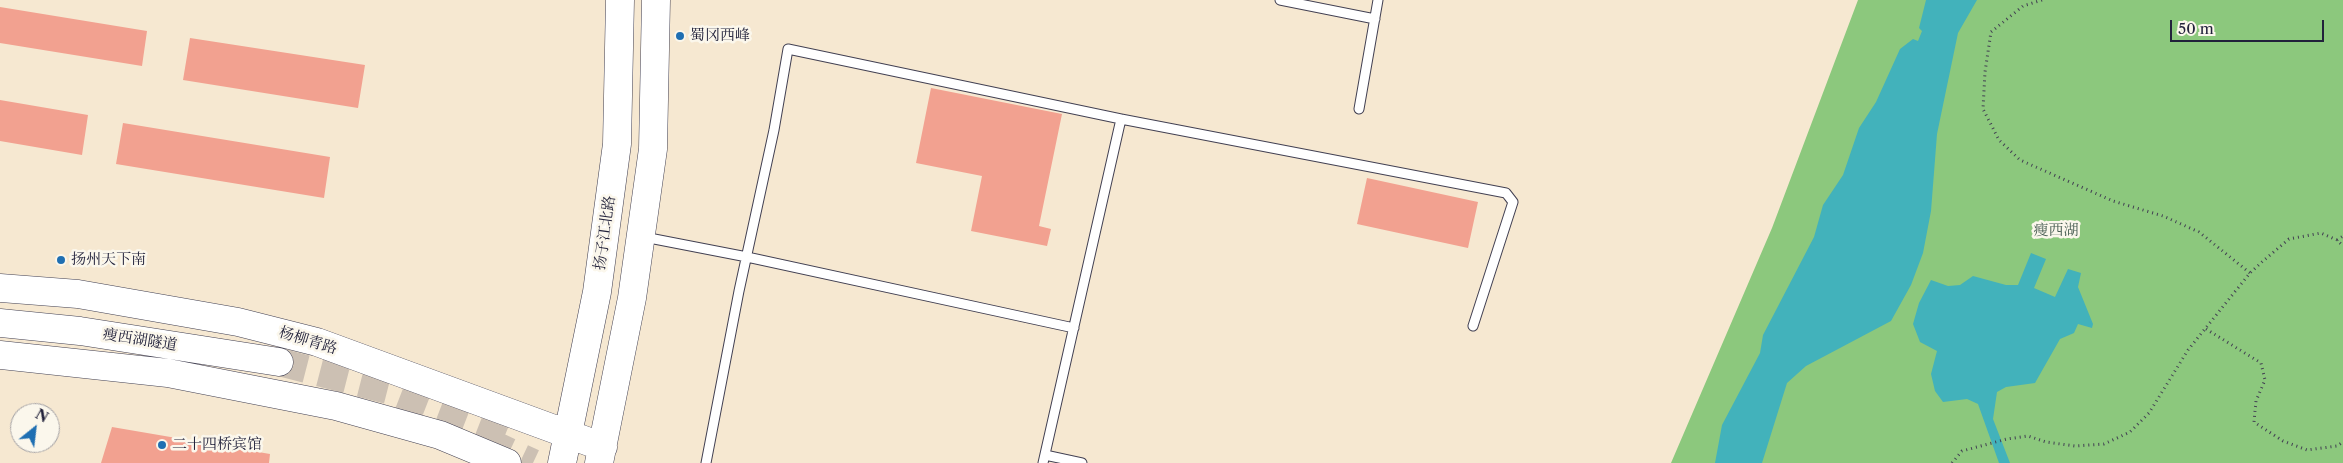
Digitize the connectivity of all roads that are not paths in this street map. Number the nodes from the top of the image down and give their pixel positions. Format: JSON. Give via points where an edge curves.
{"nodes":[{"id":1,"x":620,"y":0,"type":"edge"},
{"id":2,"x":656,"y":0,"type":"edge"},
{"id":3,"x":1280,"y":0,"type":"edge"},
{"id":4,"x":1378,"y":0,"type":"edge"},
{"id":5,"x":1375,"y":19,"type":"junction"},
{"id":6,"x":1359,"y":109,"type":"dead end"},
{"id":7,"x":1121,"y":119,"type":"junction"},
{"id":8,"x":641,"y":236,"type":"junction"},
{"id":9,"x":747,"y":257,"type":"junction"},
{"id":10,"x":0,"y":288,"type":"edge"},
{"id":11,"x":0,"y":323,"type":"edge"},
{"id":12,"x":1473,"y":326,"type":"dead end"},
{"id":13,"x":1074,"y":328,"type":"junction"},
{"id":14,"x":0,"y":356,"type":"edge"},
{"id":15,"x":280,"y":362,"type":"tunnel mouth"},
{"id":16,"x":569,"y":434,"type":"junction"},
{"id":17,"x":601,"y":455,"type":"edge"},
{"id":18,"x":1044,"y":459,"type":"edge"},
{"id":19,"x":507,"y":463,"type":"edge"},
{"id":20,"x":562,"y":463,"type":"edge"},
{"id":21,"x":706,"y":463,"type":"edge"},
{"id":22,"x":1082,"y":463,"type":"edge"}],
"edges":[{"from":1,"to":16,"type":"main road","name":"扬子江北路","via":[[617,144],[597,292]]},
{"from":2,"to":8,"type":"main road","via":[[653,149]]},
{"from":3,"to":5,"type":"lane"},
{"from":4,"to":5,"type":"lane"},
{"from":5,"to":6,"type":"lane"},
{"from":7,"to":9,"type":"lane","via":[[788,49]]},
{"from":7,"to":12,"type":"lane","via":[[1506,193],[1513,202]]},
{"from":7,"to":13,"type":"lane"},
{"from":8,"to":9,"type":"lane"},
{"from":8,"to":17,"type":"main road"},
{"from":9,"to":13,"type":"lane"},
{"from":9,"to":21,"type":"lane"},
{"from":10,"to":16,"type":"main road","name":"杨柳青路","via":[[78,294],[238,322],[316,342]]},
{"from":11,"to":15,"type":"main road","name":"瘦西湖隧道","via":[[80,330]]},
{"from":13,"to":18,"type":"lane"},
{"from":14,"to":19,"type":"main road","via":[[168,373],[336,406],[440,436]]},
{"from":16,"to":17,"type":"main road","name":"杨柳青路"},
{"from":16,"to":20,"type":"main road","name":"扬子江北路"},
{"from":18,"to":22,"type":"lane"}]}
